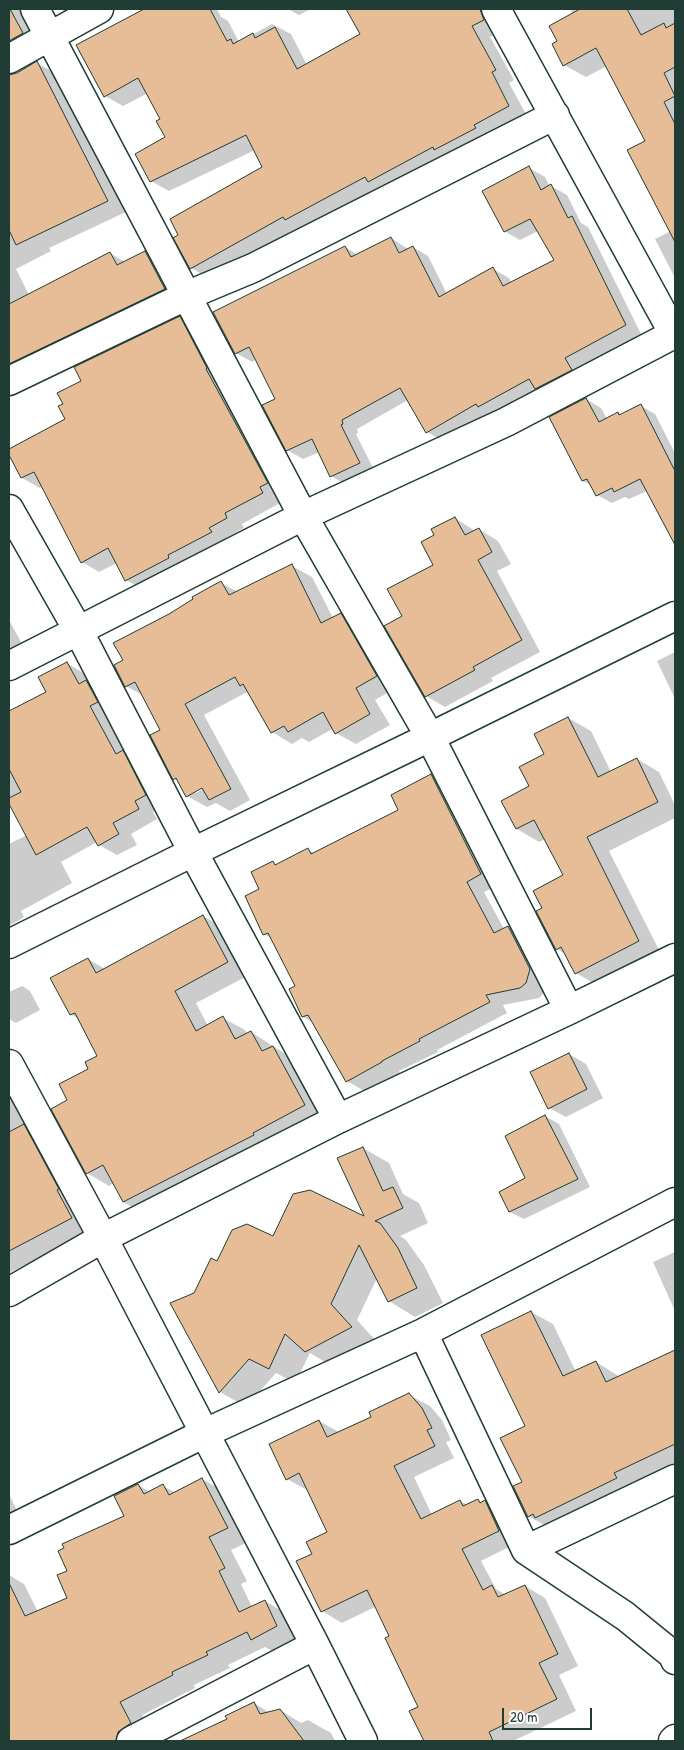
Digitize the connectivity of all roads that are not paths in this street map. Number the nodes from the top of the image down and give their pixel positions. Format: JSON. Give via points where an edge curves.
{"nodes":[{"id":1,"x":35,"y":9,"type":"edge"},
{"id":2,"x":99,"y":9,"type":"edge"},
{"id":3,"x":496,"y":9,"type":"edge"},
{"id":4,"x":50,"y":38,"type":"junction"},
{"id":5,"x":9,"y":59,"type":"edge"},
{"id":6,"x":554,"y":116,"type":"junction"},
{"id":7,"x":186,"y":296,"type":"junction"},
{"id":8,"x":675,"y":335,"type":"edge"},
{"id":9,"x":9,"y":381,"type":"edge"},
{"id":10,"x":9,"y":510,"type":"edge"},
{"id":11,"x":303,"y":516,"type":"junction"},
{"id":12,"x":675,"y":616,"type":"edge"},
{"id":13,"x":78,"y":630,"type":"junction"},
{"id":14,"x":9,"y":666,"type":"edge"},
{"id":15,"x":430,"y":738,"type":"junction"},
{"id":16,"x":193,"y":852,"type":"junction"},
{"id":17,"x":9,"y":944,"type":"edge"},
{"id":18,"x":675,"y":958,"type":"edge"},
{"id":19,"x":569,"y":1010,"type":"junction"},
{"id":20,"x":9,"y":1064,"type":"edge"},
{"id":21,"x":338,"y":1119,"type":"junction"},
{"id":22,"x":675,"y":1202,"type":"edge"},
{"id":23,"x":103,"y":1238,"type":"junction"},
{"id":24,"x":9,"y":1292,"type":"edge"},
{"id":25,"x":423,"y":1333,"type":"junction"},
{"id":26,"x":205,"y":1434,"type":"junction"},
{"id":27,"x":675,"y":1479,"type":"edge"},
{"id":28,"x":9,"y":1530,"type":"edge"},
{"id":29,"x":526,"y":1550,"type":"junction"},
{"id":30,"x":315,"y":1645,"type":"junction"},
{"id":31,"x":675,"y":1660,"type":"edge"},
{"id":32,"x":131,"y":1741,"type":"edge"},
{"id":33,"x":363,"y":1741,"type":"edge"}],
"edges":[{"from":1,"to":4,"type":"street"},
{"from":2,"to":4,"type":"street"},
{"from":3,"to":6,"type":"street"},
{"from":4,"to":5,"type":"street"},
{"from":4,"to":7,"type":"street"},
{"from":6,"to":7,"type":"street","via":[[253,268]]},
{"from":6,"to":8,"type":"street"},
{"from":7,"to":9,"type":"street"},
{"from":7,"to":11,"type":"street"},
{"from":8,"to":11,"type":"street","via":[[506,422]]},
{"from":10,"to":13,"type":"street"},
{"from":11,"to":13,"type":"street"},
{"from":11,"to":15,"type":"street"},
{"from":12,"to":15,"type":"street"},
{"from":13,"to":14,"type":"street"},
{"from":13,"to":16,"type":"street"},
{"from":15,"to":16,"type":"street"},
{"from":15,"to":19,"type":"street"},
{"from":16,"to":17,"type":"street"},
{"from":16,"to":21,"type":"street"},
{"from":18,"to":19,"type":"street"},
{"from":19,"to":21,"type":"street"},
{"from":20,"to":23,"type":"street"},
{"from":21,"to":23,"type":"street"},
{"from":22,"to":25,"type":"street"},
{"from":23,"to":24,"type":"street"},
{"from":23,"to":26,"type":"street"},
{"from":25,"to":26,"type":"street"},
{"from":25,"to":29,"type":"street"},
{"from":26,"to":28,"type":"street"},
{"from":26,"to":30,"type":"street"},
{"from":27,"to":29,"type":"street"},
{"from":29,"to":31,"type":"street","via":[[625,1616]]},
{"from":30,"to":32,"type":"street"},
{"from":30,"to":33,"type":"street"}]}
